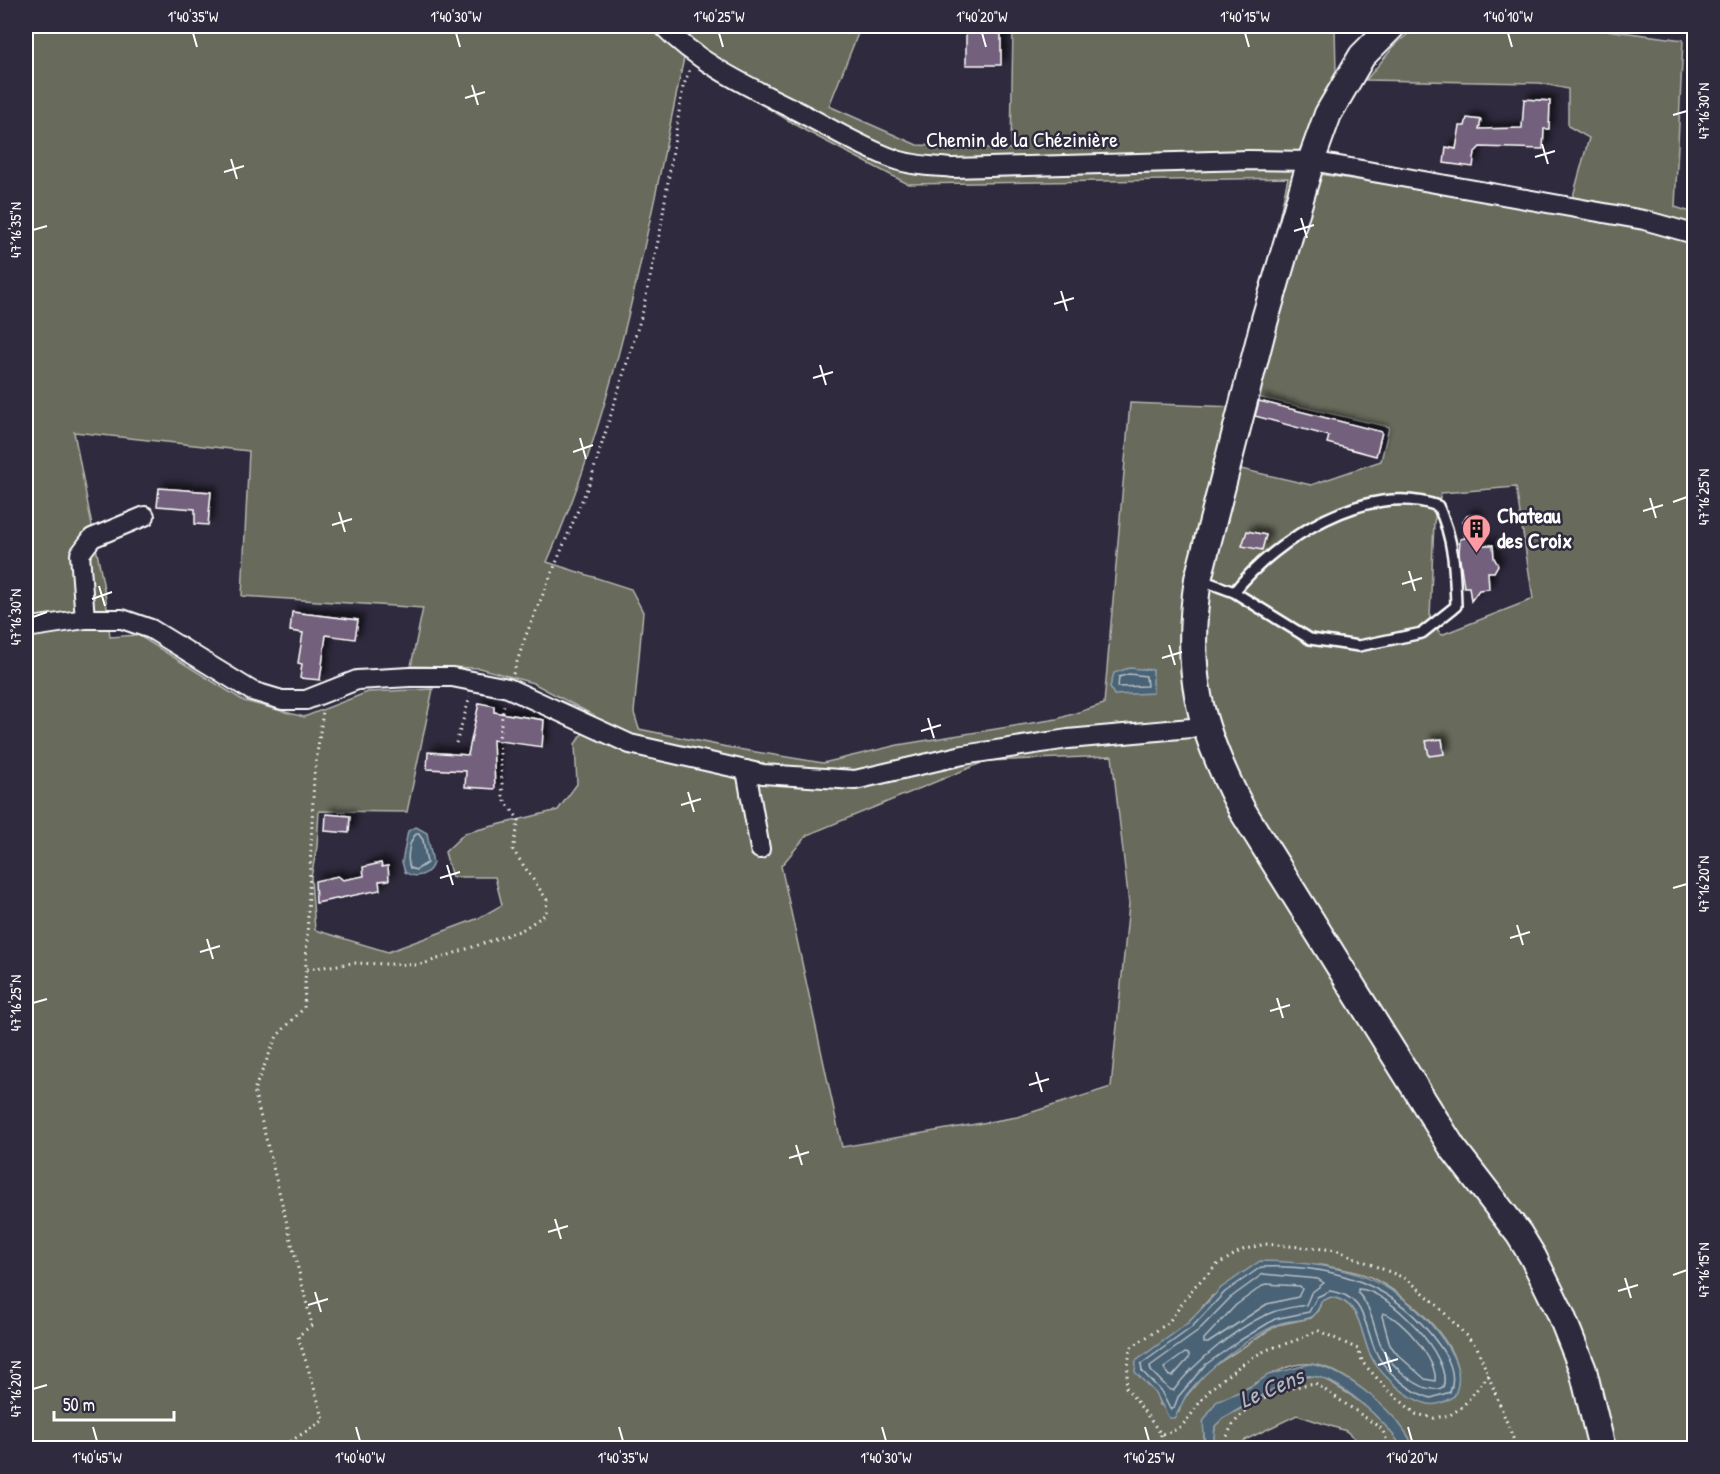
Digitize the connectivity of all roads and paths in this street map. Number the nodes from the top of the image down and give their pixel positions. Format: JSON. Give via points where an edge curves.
{"nodes":[{"id":1,"x":663,"y":26,"type":"edge"},
{"id":2,"x":1392,"y":26,"type":"edge"},
{"id":3,"x":696,"y":56,"type":"junction"},
{"id":4,"x":1311,"y":161,"type":"junction"},
{"id":5,"x":1695,"y":234,"type":"edge"},
{"id":6,"x":146,"y":516,"type":"dead end"},
{"id":7,"x":1198,"y":579,"type":"junction"},
{"id":8,"x":1234,"y":592,"type":"junction"},
{"id":9,"x":85,"y":619,"type":"junction"},
{"id":10,"x":26,"y":628,"type":"edge"},
{"id":11,"x":474,"y":681,"type":"junction"},
{"id":12,"x":508,"y":688,"type":"junction"},
{"id":13,"x":325,"y":693,"type":"junction"},
{"id":14,"x":1203,"y":724,"type":"junction"},
{"id":15,"x":456,"y":743,"type":"dead end"},
{"id":16,"x":746,"y":770,"type":"junction"},
{"id":17,"x":760,"y":849,"type":"dead end"},
{"id":18,"x":307,"y":969,"type":"junction"},
{"id":19,"x":1489,"y":1375,"type":"junction"},
{"id":20,"x":1161,"y":1434,"type":"junction"},
{"id":21,"x":280,"y":1449,"type":"edge"},
{"id":22,"x":1160,"y":1449,"type":"edge"},
{"id":23,"x":1224,"y":1449,"type":"edge"},
{"id":24,"x":1390,"y":1449,"type":"edge"},
{"id":25,"x":1517,"y":1449,"type":"edge"},
{"id":26,"x":1602,"y":1449,"type":"edge"}],
"edges":[{"from":1,"to":3,"type":"street","name":"Chemin de la Chézinière"},
{"from":2,"to":4,"type":"street","via":[[1362,56],[1328,114]]},
{"from":3,"to":4,"type":"street","name":"Chemin de la Chézinière","via":[[858,142],[895,159],[924,165],[953,168]]},
{"from":3,"to":12,"type":"path","via":[[683,87],[660,232],[642,314],[591,479]]},
{"from":4,"to":5,"type":"street","name":"Chemin de la Chézinière","via":[[1644,220]]},
{"from":4,"to":7,"type":"street"},
{"from":6,"to":9,"type":"street","via":[[92,538],[80,554]]},
{"from":7,"to":8,"type":"lane"},
{"from":7,"to":14,"type":"street","via":[[1191,635],[1196,695]]},
{"from":8,"to":8,"type":"lane","via":[[1310,639],[1359,646],[1422,633],[1456,606],[1448,527],[1437,506],[1417,499],[1355,507],[1293,537],[1253,568]]},
{"from":9,"to":10,"type":"street"},
{"from":9,"to":13,"type":"street","via":[[122,619],[151,629],[252,691],[282,700],[306,700]]},
{"from":11,"to":12,"type":"street"},
{"from":11,"to":13,"type":"street","via":[[410,676],[357,680]]},
{"from":11,"to":15,"type":"path"},
{"from":12,"to":16,"type":"street","via":[[630,744]]},
{"from":12,"to":18,"type":"path","via":[[499,738],[503,798],[519,819],[513,850],[547,900],[546,914],[522,930],[420,965],[353,963]]},
{"from":13,"to":18,"type":"path","via":[[314,776]]},
{"from":14,"to":16,"type":"street","via":[[1068,738],[975,753],[855,780]]},
{"from":14,"to":26,"type":"street","via":[[1218,764],[1249,820],[1452,1147],[1533,1257],[1583,1370]]},
{"from":16,"to":17,"type":"street"},
{"from":18,"to":21,"type":"path","via":[[304,1008],[277,1036],[254,1090],[312,1325],[298,1336],[324,1420]]},
{"from":19,"to":20,"type":"path","via":[[1462,1407],[1450,1415],[1434,1418],[1416,1414],[1363,1363],[1358,1349],[1317,1330],[1267,1350],[1249,1362],[1210,1390],[1185,1425]]},
{"from":19,"to":20,"type":"path","via":[[1477,1347],[1433,1300],[1407,1280],[1336,1250],[1265,1244],[1242,1250],[1217,1265],[1194,1287],[1168,1323],[1130,1348],[1126,1387]]},
{"from":19,"to":25,"type":"path"},
{"from":20,"to":22,"type":"path"},
{"from":23,"to":24,"type":"path","via":[[1227,1432],[1236,1418],[1293,1386],[1315,1383],[1382,1429]]}]}
